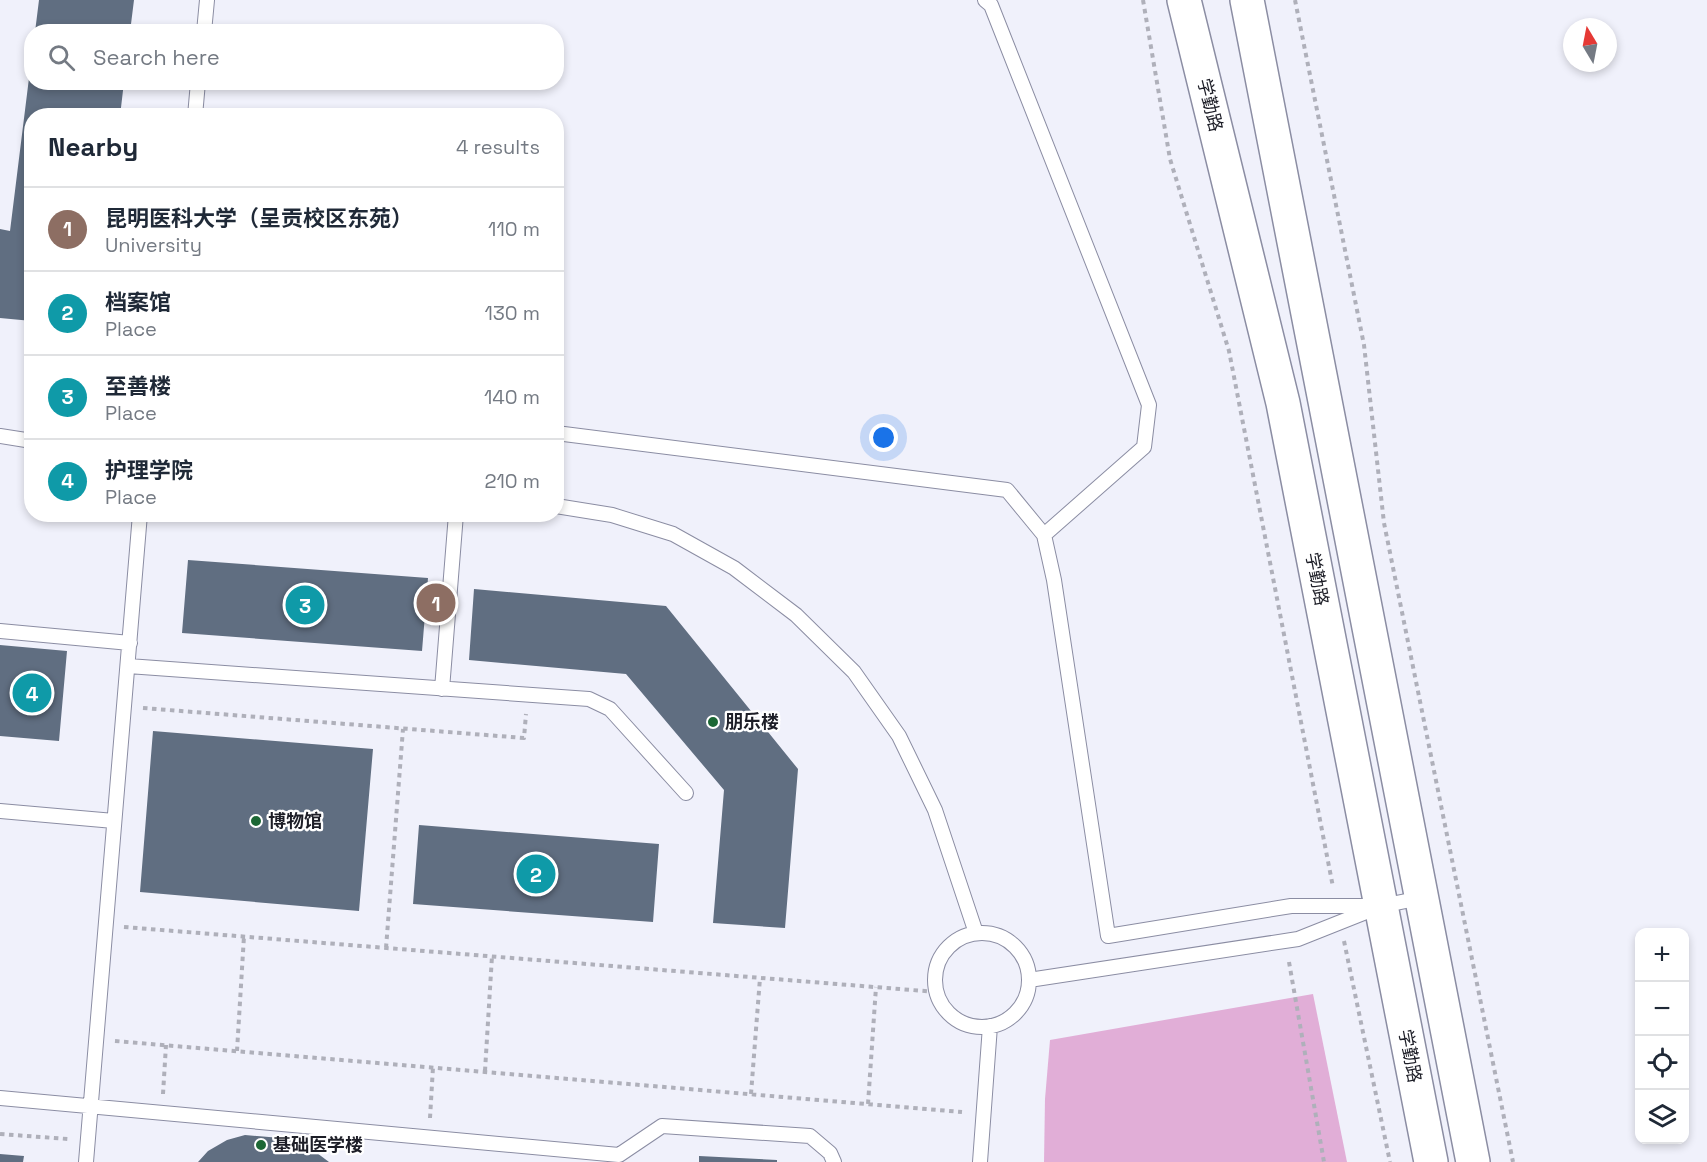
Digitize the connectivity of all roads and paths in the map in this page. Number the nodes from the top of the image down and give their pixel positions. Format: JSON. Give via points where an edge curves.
{"nodes":[{"id":1,"x":207,"y":0,"type":"edge"},
{"id":2,"x":985,"y":0,"type":"edge"},
{"id":3,"x":1143,"y":0,"type":"edge"},
{"id":4,"x":1184,"y":0,"type":"edge"},
{"id":5,"x":1247,"y":0,"type":"edge"},
{"id":6,"x":1295,"y":0,"type":"edge"},
{"id":7,"x":205,"y":24,"type":"edge"},
{"id":8,"x":197,"y":90,"type":"edge"},
{"id":9,"x":196,"y":108,"type":"edge"},
{"id":10,"x":564,"y":434,"type":"edge"},
{"id":11,"x":0,"y":436,"type":"edge"},
{"id":12,"x":24,"y":440,"type":"edge"},
{"id":13,"x":564,"y":507,"type":"edge"},
{"id":14,"x":139,"y":522,"type":"edge"},
{"id":15,"x":455,"y":522,"type":"edge"},
{"id":16,"x":1044,"y":535,"type":"junction"},
{"id":17,"x":0,"y":631,"type":"edge"},
{"id":18,"x":130,"y":643,"type":"junction"},
{"id":19,"x":128,"y":666,"type":"junction"},
{"id":20,"x":442,"y":689,"type":"junction"},
{"id":21,"x":528,"y":695,"type":"junction"},
{"id":22,"x":124,"y":707,"type":"junction"},
{"id":23,"x":403,"y":729,"type":"junction"},
{"id":24,"x":686,"y":793,"type":"dead end"},
{"id":25,"x":0,"y":811,"type":"edge"},
{"id":26,"x":114,"y":820,"type":"junction"},
{"id":27,"x":1422,"y":898,"type":"junction"},
{"id":28,"x":1337,"y":906,"type":"junction"},
{"id":29,"x":1381,"y":906,"type":"junction"},
{"id":30,"x":1340,"y":922,"type":"junction"},
{"id":31,"x":106,"y":925,"type":"junction"},
{"id":32,"x":975,"y":933,"type":"junction"},
{"id":33,"x":244,"y":936,"type":"junction"},
{"id":34,"x":1286,"y":941,"type":"junction"},
{"id":35,"x":386,"y":948,"type":"junction"},
{"id":36,"x":492,"y":956,"type":"junction"},
{"id":37,"x":760,"y":978,"type":"junction"},
{"id":38,"x":1029,"y":980,"type":"junction"},
{"id":39,"x":876,"y":987,"type":"junction"},
{"id":40,"x":937,"y":992,"type":"junction"},
{"id":41,"x":990,"y":1026,"type":"junction"},
{"id":42,"x":96,"y":1039,"type":"junction"},
{"id":43,"x":166,"y":1045,"type":"junction"},
{"id":44,"x":237,"y":1051,"type":"junction"},
{"id":45,"x":433,"y":1067,"type":"junction"},
{"id":46,"x":485,"y":1071,"type":"junction"},
{"id":47,"x":751,"y":1094,"type":"junction"},
{"id":48,"x":0,"y":1098,"type":"edge"},
{"id":49,"x":868,"y":1104,"type":"junction"},
{"id":50,"x":91,"y":1106,"type":"junction"},
{"id":51,"x":162,"y":1112,"type":"junction"},
{"id":52,"x":984,"y":1113,"type":"junction"},
{"id":53,"x":0,"y":1134,"type":"edge"},
{"id":54,"x":429,"y":1137,"type":"junction"},
{"id":55,"x":88,"y":1141,"type":"junction"},
{"id":56,"x":86,"y":1162,"type":"edge"},
{"id":57,"x":834,"y":1162,"type":"edge"},
{"id":58,"x":980,"y":1162,"type":"edge"},
{"id":59,"x":1324,"y":1162,"type":"edge"},
{"id":60,"x":1390,"y":1162,"type":"edge"},
{"id":61,"x":1431,"y":1162,"type":"edge"},
{"id":62,"x":1473,"y":1162,"type":"edge"},
{"id":63,"x":1513,"y":1162,"type":"edge"}],
"edges":[{"from":1,"to":7,"type":"lane"},
{"from":2,"to":16,"type":"lane","via":[[991,5],[1149,405],[1144,447]]},
{"from":3,"to":28,"type":"path","via":[[1170,159],[1229,351]]},
{"from":4,"to":29,"type":"street","name":"学勤路","via":[[1283,404]]},
{"from":5,"to":27,"type":"street"},
{"from":6,"to":63,"type":"path","via":[[1364,345],[1384,523]]},
{"from":8,"to":9,"type":"lane"},
{"from":10,"to":16,"type":"lane","via":[[1007,490]]},
{"from":11,"to":12,"type":"lane"},
{"from":13,"to":32,"type":"lane","via":[[612,515],[673,534],[734,568],[796,615],[854,672],[899,736],[935,810]]},
{"from":14,"to":18,"type":"lane"},
{"from":15,"to":20,"type":"lane"},
{"from":16,"to":28,"type":"lane","via":[[1108,936],[1291,906]]},
{"from":17,"to":18,"type":"lane"},
{"from":18,"to":19,"type":"lane"},
{"from":19,"to":20,"type":"lane"},
{"from":19,"to":22,"type":"lane"},
{"from":20,"to":21,"type":"lane"},
{"from":21,"to":23,"type":"path","via":[[524,738]]},
{"from":21,"to":24,"type":"lane","via":[[589,699],[610,709]]},
{"from":22,"to":23,"type":"path"},
{"from":22,"to":26,"type":"lane"},
{"from":23,"to":35,"type":"path"},
{"from":25,"to":26,"type":"lane"},
{"from":26,"to":31,"type":"lane"},
{"from":27,"to":29,"type":"lane"},
{"from":27,"to":62,"type":"street"},
{"from":28,"to":29,"type":"lane"},
{"from":29,"to":30,"type":"lane"},
{"from":29,"to":61,"type":"street","name":"学勤路"},
{"from":30,"to":34,"type":"lane"},
{"from":30,"to":60,"type":"path"},
{"from":31,"to":33,"type":"path"},
{"from":31,"to":42,"type":"lane"},
{"from":32,"to":38,"type":"lane","via":[[1007,940],[1019,951]]},
{"from":32,"to":40,"type":"lane","via":[[949,946],[940,958],[935,972]]},
{"from":33,"to":35,"type":"path"},
{"from":33,"to":44,"type":"path"},
{"from":34,"to":38,"type":"lane"},
{"from":34,"to":59,"type":"path"},
{"from":35,"to":36,"type":"path"},
{"from":36,"to":37,"type":"path"},
{"from":36,"to":46,"type":"path"},
{"from":37,"to":39,"type":"path"},
{"from":37,"to":47,"type":"path"},
{"from":38,"to":41,"type":"lane","via":[[1018,1010]]},
{"from":39,"to":40,"type":"path"},
{"from":39,"to":49,"type":"path"},
{"from":40,"to":41,"type":"lane","via":[[949,1013],[961,1022]]},
{"from":41,"to":52,"type":"lane"},
{"from":42,"to":43,"type":"path"},
{"from":42,"to":50,"type":"lane"},
{"from":43,"to":44,"type":"path"},
{"from":43,"to":51,"type":"path"},
{"from":44,"to":45,"type":"path"},
{"from":45,"to":46,"type":"path"},
{"from":45,"to":54,"type":"path"},
{"from":46,"to":47,"type":"path"},
{"from":47,"to":49,"type":"path"},
{"from":48,"to":50,"type":"lane"},
{"from":49,"to":52,"type":"path"},
{"from":50,"to":51,"type":"lane"},
{"from":50,"to":55,"type":"lane"},
{"from":51,"to":54,"type":"lane"},
{"from":52,"to":58,"type":"lane"},
{"from":53,"to":55,"type":"path"},
{"from":54,"to":57,"type":"lane","via":[[619,1155],[662,1126],[810,1136],[830,1153]]},
{"from":55,"to":56,"type":"lane"}]}
